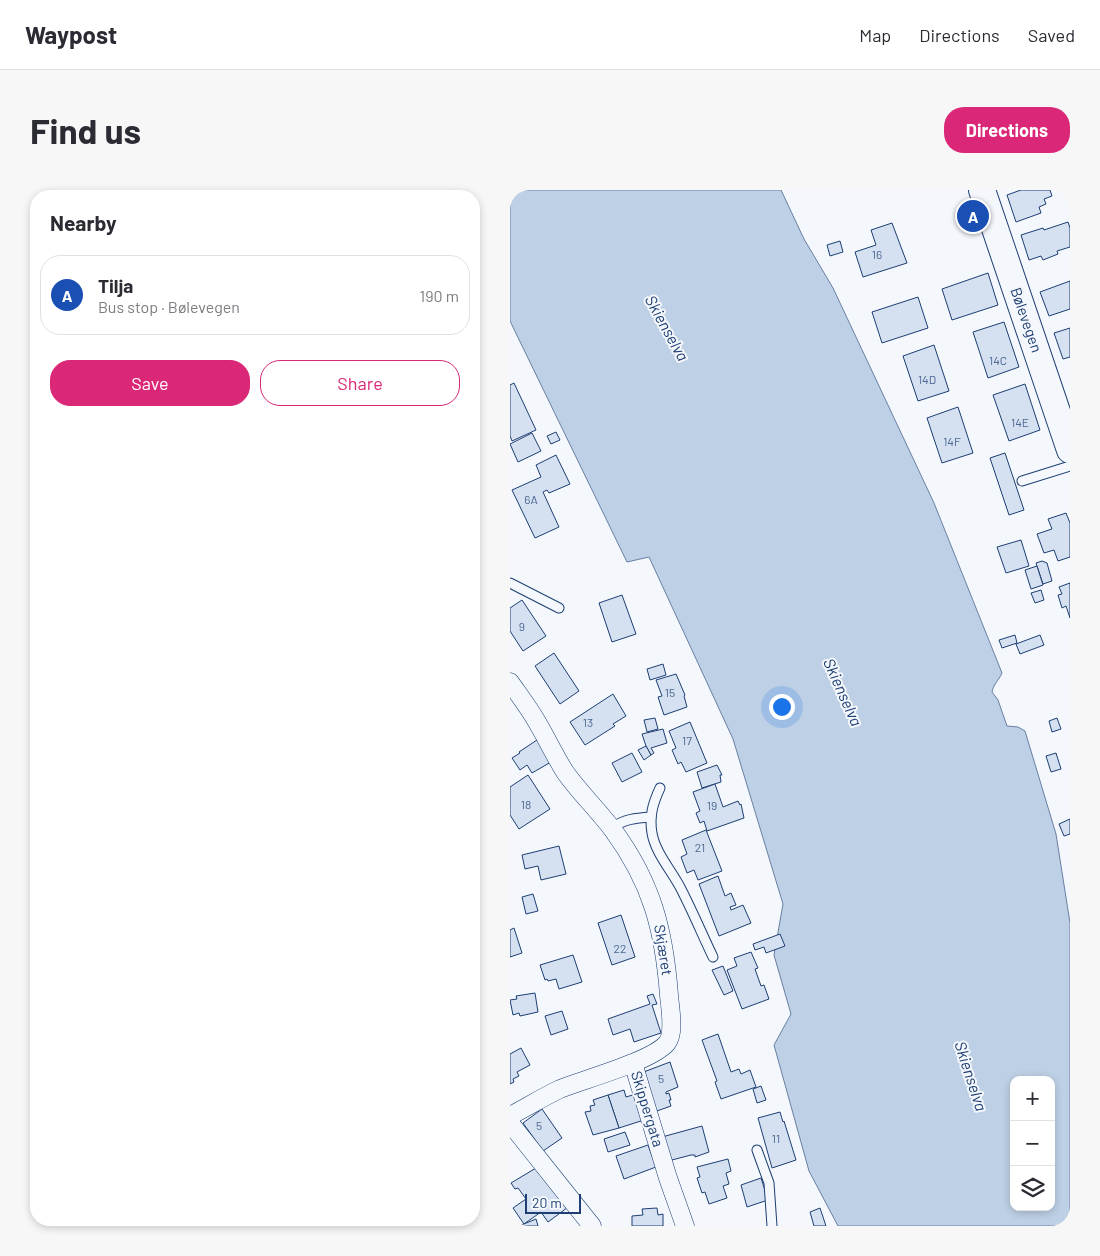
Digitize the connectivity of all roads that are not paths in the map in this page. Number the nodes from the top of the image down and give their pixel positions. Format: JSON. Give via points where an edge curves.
{"nodes":[{"id":1,"x":982,"y":190,"type":"edge"},
{"id":2,"x":1070,"y":450,"type":"edge"},
{"id":3,"x":1070,"y":466,"type":"edge"},
{"id":4,"x":1022,"y":481,"type":"dead end"},
{"id":5,"x":510,"y":583,"type":"edge"},
{"id":6,"x":559,"y":608,"type":"dead end"},
{"id":7,"x":510,"y":682,"type":"edge"},
{"id":8,"x":660,"y":788,"type":"dead end"},
{"id":9,"x":650,"y":817,"type":"junction"},
{"id":10,"x":612,"y":828,"type":"junction"},
{"id":11,"x":713,"y":957,"type":"dead end"},
{"id":12,"x":633,"y":1063,"type":"junction"},
{"id":13,"x":510,"y":1116,"type":"edge"},
{"id":14,"x":510,"y":1124,"type":"edge"},
{"id":15,"x":757,"y":1150,"type":"dead end"},
{"id":16,"x":592,"y":1226,"type":"edge"},
{"id":17,"x":685,"y":1226,"type":"edge"},
{"id":18,"x":772,"y":1226,"type":"edge"}],
"edges":[{"from":1,"to":2,"type":"main road","name":"Bølevegen"},
{"from":3,"to":4,"type":"lane"},
{"from":5,"to":6,"type":"lane"},
{"from":7,"to":10,"type":"street","name":"Skjæret","via":[[566,772]]},
{"from":8,"to":9,"type":"lane"},
{"from":9,"to":10,"type":"lane","via":[[632,818]]},
{"from":9,"to":11,"type":"lane","via":[[655,844],[680,887]]},
{"from":10,"to":12,"type":"street","name":"Skjæret","via":[[646,884],[660,924],[668,984],[671,1034],[668,1042]]},
{"from":12,"to":13,"type":"street","name":"Skippergata","via":[[559,1090]]},
{"from":12,"to":17,"type":"street","name":"Skippergata"},
{"from":14,"to":16,"type":"street"},
{"from":15,"to":18,"type":"lane","via":[[769,1183]]}]}
